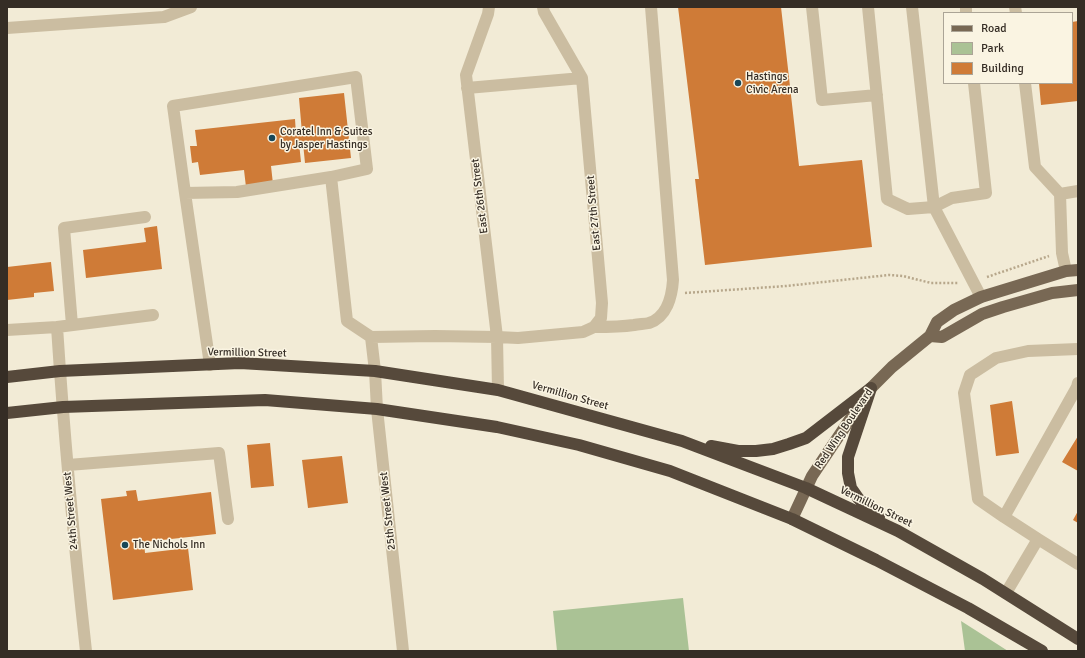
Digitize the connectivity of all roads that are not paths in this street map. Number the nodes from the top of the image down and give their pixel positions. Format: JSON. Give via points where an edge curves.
{"nodes":[{"id":1,"x":191,"y":7,"type":"edge"},
{"id":2,"x":489,"y":7,"type":"edge"},
{"id":3,"x":543,"y":7,"type":"edge"},
{"id":4,"x":651,"y":7,"type":"edge"},
{"id":5,"x":812,"y":7,"type":"edge"},
{"id":6,"x":868,"y":7,"type":"edge"},
{"id":7,"x":912,"y":7,"type":"edge"},
{"id":8,"x":7,"y":28,"type":"edge"},
{"id":9,"x":582,"y":78,"type":"junction"},
{"id":10,"x":974,"y":84,"type":"edge"},
{"id":11,"x":1025,"y":84,"type":"edge"},
{"id":12,"x":467,"y":88,"type":"junction"},
{"id":13,"x":877,"y":96,"type":"junction"},
{"id":14,"x":330,"y":177,"type":"junction"},
{"id":15,"x":1078,"y":191,"type":"edge"},
{"id":16,"x":185,"y":193,"type":"junction"},
{"id":17,"x":1060,"y":194,"type":"junction"},
{"id":18,"x":934,"y":207,"type":"junction"},
{"id":19,"x":145,"y":217,"type":"dead end"},
{"id":20,"x":1072,"y":270,"type":"edge"},
{"id":21,"x":1078,"y":290,"type":"edge"},
{"id":22,"x":981,"y":297,"type":"junction"},
{"id":23,"x":153,"y":315,"type":"dead end"},
{"id":24,"x":72,"y":325,"type":"junction"},
{"id":25,"x":57,"y":327,"type":"junction"},
{"id":26,"x":594,"y":327,"type":"junction"},
{"id":27,"x":7,"y":330,"type":"edge"},
{"id":28,"x":497,"y":336,"type":"junction"},
{"id":29,"x":930,"y":336,"type":"junction"},
{"id":30,"x":371,"y":337,"type":"junction"},
{"id":31,"x":1078,"y":349,"type":"edge"},
{"id":32,"x":210,"y":365,"type":"junction"},
{"id":33,"x":375,"y":370,"type":"junction"},
{"id":34,"x":60,"y":371,"type":"junction"},
{"id":35,"x":7,"y":377,"type":"edge"},
{"id":36,"x":1078,"y":386,"type":"edge"},
{"id":37,"x":871,"y":388,"type":"junction"},
{"id":38,"x":498,"y":390,"type":"junction"},
{"id":39,"x":63,"y":407,"type":"junction"},
{"id":40,"x":377,"y":410,"type":"junction"},
{"id":41,"x":7,"y":413,"type":"edge"},
{"id":42,"x":682,"y":441,"type":"junction"},
{"id":43,"x":68,"y":465,"type":"junction"},
{"id":44,"x":806,"y":488,"type":"junction"},
{"id":45,"x":1004,"y":517,"type":"junction"},
{"id":46,"x":228,"y":519,"type":"dead end"},
{"id":47,"x":792,"y":519,"type":"junction"},
{"id":48,"x":898,"y":531,"type":"junction"},
{"id":49,"x":1038,"y":539,"type":"junction"},
{"id":50,"x":1078,"y":564,"type":"edge"},
{"id":51,"x":1006,"y":593,"type":"junction"},
{"id":52,"x":1078,"y":639,"type":"edge"},
{"id":53,"x":86,"y":651,"type":"edge"},
{"id":54,"x":403,"y":651,"type":"edge"},
{"id":55,"x":1042,"y":651,"type":"edge"}],
"edges":[{"from":1,"to":8,"type":"street","via":[[164,17]]},
{"from":2,"to":12,"type":"street","name":"East 26th Street","via":[[466,75]]},
{"from":3,"to":9,"type":"street","name":"East 27th Street"},
{"from":4,"to":26,"type":"street","via":[[673,280],[672,294],[668,306],[650,323]]},
{"from":5,"to":13,"type":"street","via":[[822,100]]},
{"from":6,"to":13,"type":"street"},
{"from":7,"to":18,"type":"street"},
{"from":9,"to":12,"type":"street"},
{"from":9,"to":26,"type":"street","name":"East 27th Street","via":[[602,303],[601,318]]},
{"from":10,"to":18,"type":"street","via":[[986,194],[952,198]]},
{"from":11,"to":17,"type":"street","via":[[1035,167]]},
{"from":12,"to":28,"type":"street","name":"East 26th Street"},
{"from":13,"to":18,"type":"street","via":[[887,199],[908,210]]},
{"from":14,"to":16,"type":"street","via":[[237,192]]},
{"from":14,"to":16,"type":"street","via":[[368,168],[356,77],[173,106]]},
{"from":14,"to":30,"type":"street","via":[[347,321]]},
{"from":15,"to":17,"type":"street"},
{"from":16,"to":32,"type":"street"},
{"from":17,"to":20,"type":"street","via":[[1062,253]]},
{"from":18,"to":22,"type":"street"},
{"from":19,"to":24,"type":"street","via":[[64,228]]},
{"from":20,"to":22,"type":"main road","name":"Red Wing Boulevard"},
{"from":21,"to":29,"type":"main road","via":[[1052,293],[1003,307],[982,314],[942,337]]},
{"from":22,"to":29,"type":"main road","name":"Red Wing Boulevard","via":[[954,310],[937,322]]},
{"from":23,"to":24,"type":"street"},
{"from":24,"to":25,"type":"street"},
{"from":25,"to":27,"type":"street"},
{"from":25,"to":34,"type":"street","name":"24th Street West"},
{"from":26,"to":28,"type":"street","via":[[576,333],[518,338]]},
{"from":28,"to":30,"type":"street"},
{"from":28,"to":38,"type":"street","name":"East 26th Street"},
{"from":29,"to":37,"type":"main road","name":"Red Wing Boulevard"},
{"from":30,"to":33,"type":"street","name":"25th Street West"},
{"from":31,"to":45,"type":"street","via":[[1028,351],[996,358],[970,375],[964,393],[978,499]]},
{"from":32,"to":33,"type":"highway","name":"Vermillion Street","via":[[240,363]]},
{"from":32,"to":34,"type":"highway","name":"Vermillion Street"},
{"from":33,"to":38,"type":"highway","name":"Vermillion Street"},
{"from":33,"to":40,"type":"street","name":"25th Street West"},
{"from":34,"to":35,"type":"highway","name":"Vermillion Street"},
{"from":34,"to":39,"type":"street","name":"24th Street West"},
{"from":36,"to":45,"type":"street"},
{"from":37,"to":42,"type":"highway","via":[[806,438],[773,449],[738,451]]},
{"from":37,"to":44,"type":"main road","name":"Red Wing Boulevard"},
{"from":37,"to":48,"type":"highway","via":[[848,457],[848,473],[851,488],[858,498]]},
{"from":38,"to":42,"type":"highway","name":"Vermillion Street"},
{"from":39,"to":40,"type":"highway","via":[[265,400]]},
{"from":39,"to":41,"type":"highway"},
{"from":39,"to":43,"type":"street","name":"24th Street West"},
{"from":40,"to":47,"type":"highway","via":[[497,427],[579,445],[670,471]]},
{"from":40,"to":54,"type":"street","name":"25th Street West"},
{"from":42,"to":44,"type":"highway","name":"Vermillion Street"},
{"from":43,"to":46,"type":"street","via":[[219,453]]},
{"from":43,"to":53,"type":"street","name":"24th Street West"},
{"from":44,"to":47,"type":"main road","name":"Red Wing Boulevard"},
{"from":44,"to":48,"type":"highway","name":"Vermillion Street"},
{"from":45,"to":49,"type":"street"},
{"from":47,"to":55,"type":"highway","via":[[968,608]]},
{"from":48,"to":51,"type":"highway","name":"Vermillion Street"},
{"from":49,"to":50,"type":"street"},
{"from":49,"to":51,"type":"street"},
{"from":51,"to":52,"type":"highway","name":"Vermillion Street"}]}
